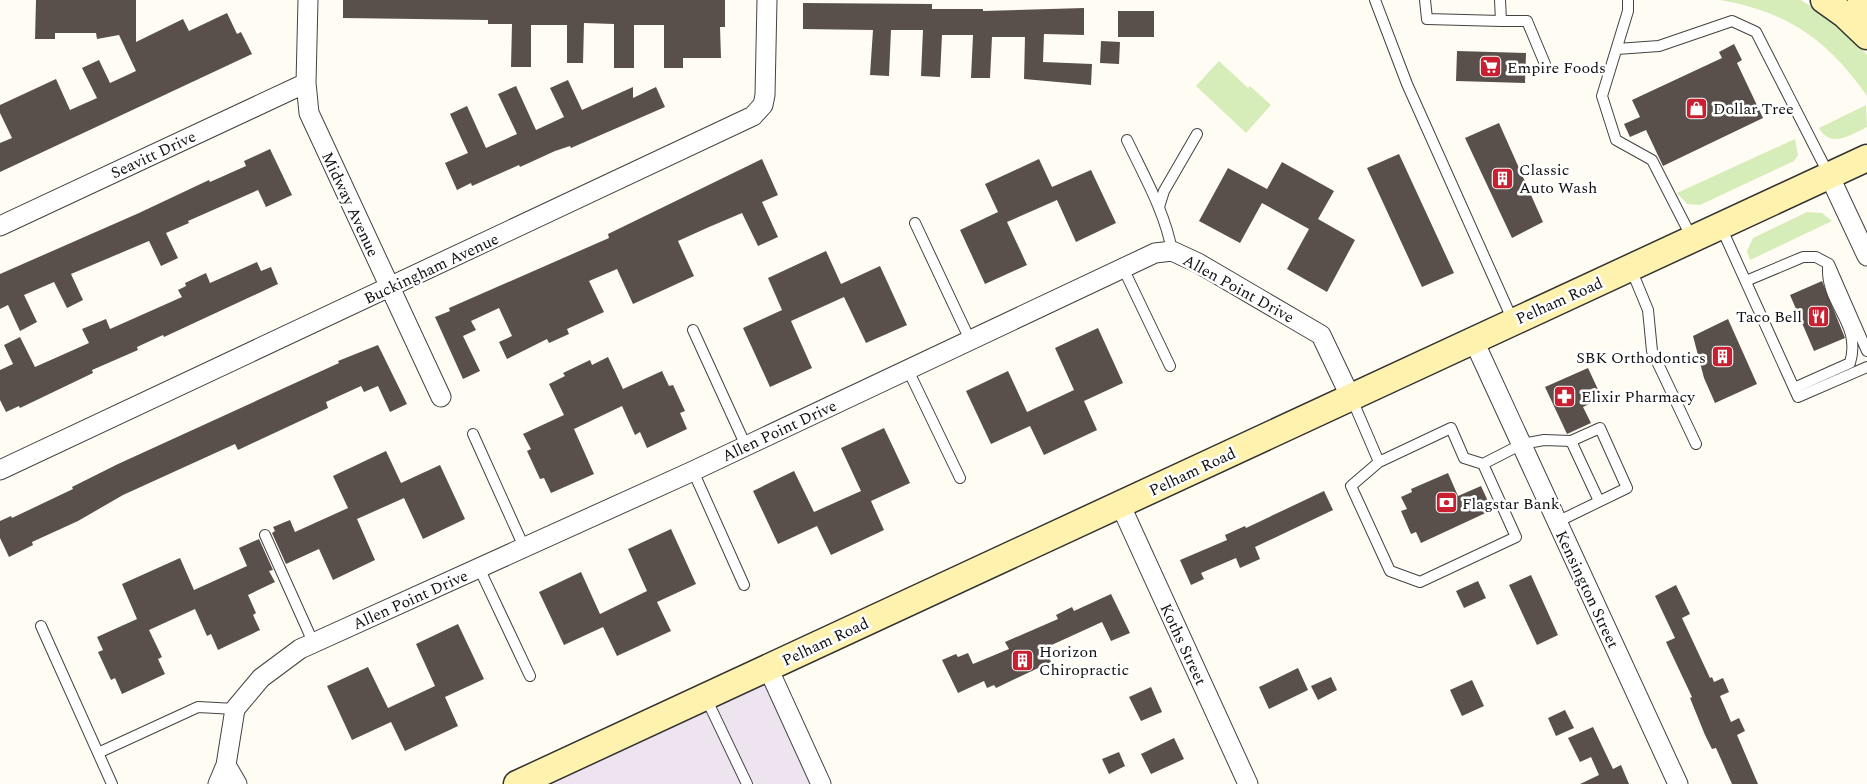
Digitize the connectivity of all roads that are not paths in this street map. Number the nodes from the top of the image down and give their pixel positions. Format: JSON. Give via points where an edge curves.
{"nodes":[{"id":1,"x":308,"y":0,"type":"edge"},
{"id":2,"x":768,"y":0,"type":"edge"},
{"id":3,"x":1375,"y":0,"type":"edge"},
{"id":4,"x":1425,"y":0,"type":"edge"},
{"id":5,"x":1500,"y":0,"type":"edge"},
{"id":6,"x":1628,"y":0,"type":"edge"},
{"id":7,"x":1824,"y":0,"type":"edge"},
{"id":8,"x":1861,"y":0,"type":"edge"},
{"id":9,"x":1501,"y":21,"type":"junction"},
{"id":10,"x":1863,"y":32,"type":"edge"},
{"id":11,"x":1617,"y":49,"type":"junction"},
{"id":12,"x":1545,"y":64,"type":"dead end"},
{"id":13,"x":306,"y":83,"type":"junction"},
{"id":14,"x":1197,"y":134,"type":"dead end"},
{"id":15,"x":1127,"y":140,"type":"dead end"},
{"id":16,"x":1867,"y":158,"type":"edge"},
{"id":17,"x":1829,"y":176,"type":"junction"},
{"id":18,"x":1159,"y":207,"type":"junction"},
{"id":19,"x":915,"y":223,"type":"dead end"},
{"id":20,"x":0,"y":226,"type":"edge"},
{"id":21,"x":1720,"y":226,"type":"junction"},
{"id":22,"x":1693,"y":239,"type":"junction"},
{"id":23,"x":1172,"y":251,"type":"junction"},
{"id":24,"x":1867,"y":256,"type":"edge"},
{"id":25,"x":1829,"y":264,"type":"junction"},
{"id":26,"x":1123,"y":268,"type":"junction"},
{"id":27,"x":1630,"y":268,"type":"junction"},
{"id":28,"x":1746,"y":282,"type":"junction"},
{"id":29,"x":390,"y":288,"type":"junction"},
{"id":30,"x":1513,"y":321,"type":"junction"},
{"id":31,"x":693,"y":330,"type":"dead end"},
{"id":32,"x":1473,"y":339,"type":"junction"},
{"id":33,"x":970,"y":340,"type":"junction"},
{"id":34,"x":1867,"y":351,"type":"edge"},
{"id":35,"x":1170,"y":366,"type":"dead end"},
{"id":36,"x":1867,"y":367,"type":"edge"},
{"id":37,"x":908,"y":370,"type":"junction"},
{"id":38,"x":1796,"y":392,"type":"junction"},
{"id":39,"x":1350,"y":396,"type":"junction"},
{"id":40,"x":441,"y":397,"type":"dead end"},
{"id":41,"x":473,"y":434,"type":"dead end"},
{"id":42,"x":1571,"y":442,"type":"junction"},
{"id":43,"x":1522,"y":444,"type":"junction"},
{"id":44,"x":1696,"y":444,"type":"dead end"},
{"id":45,"x":746,"y":446,"type":"junction"},
{"id":46,"x":1379,"y":462,"type":"junction"},
{"id":47,"x":1483,"y":464,"type":"junction"},
{"id":48,"x":0,"y":470,"type":"edge"},
{"id":49,"x":693,"y":472,"type":"junction"},
{"id":50,"x":960,"y":478,"type":"dead end"},
{"id":51,"x":1599,"y":501,"type":"junction"},
{"id":52,"x":1120,"y":504,"type":"junction"},
{"id":53,"x":1557,"y":522,"type":"junction"},
{"id":54,"x":265,"y":535,"type":"dead end"},
{"id":55,"x":524,"y":547,"type":"junction"},
{"id":56,"x":479,"y":568,"type":"junction"},
{"id":57,"x":744,"y":585,"type":"dead end"},
{"id":58,"x":41,"y":626,"type":"dead end"},
{"id":59,"x":314,"y":642,"type":"junction"},
{"id":60,"x":768,"y":668,"type":"junction"},
{"id":61,"x":530,"y":676,"type":"dead end"},
{"id":62,"x":706,"y":697,"type":"junction"},
{"id":63,"x":235,"y":710,"type":"junction"},
{"id":64,"x":98,"y":753,"type":"junction"},
{"id":65,"x":226,"y":765,"type":"junction"},
{"id":66,"x":112,"y":784,"type":"edge"},
{"id":67,"x":218,"y":784,"type":"edge"},
{"id":68,"x":237,"y":784,"type":"edge"},
{"id":69,"x":517,"y":784,"type":"edge"},
{"id":70,"x":747,"y":784,"type":"edge"},
{"id":71,"x":821,"y":784,"type":"edge"},
{"id":72,"x":1248,"y":784,"type":"edge"},
{"id":73,"x":1678,"y":784,"type":"edge"}],
"edges":[{"from":1,"to":13,"type":"street","name":"Midway Avenue"},
{"from":2,"to":29,"type":"street","name":"Buckingham Avenue","via":[[765,95],[758,113]]},
{"from":3,"to":30,"type":"lane","via":[[1407,84]]},
{"from":4,"to":9,"type":"lane","via":[[1427,19]]},
{"from":5,"to":9,"type":"lane"},
{"from":6,"to":11,"type":"lane"},
{"from":7,"to":10,"type":"main road"},
{"from":8,"to":10,"type":"main road"},
{"from":9,"to":12,"type":"lane","via":[[1528,21]]},
{"from":11,"to":17,"type":"lane","via":[[1659,46],[1732,21],[1756,32]]},
{"from":11,"to":22,"type":"lane","via":[[1602,96],[1616,140],[1652,160]]},
{"from":13,"to":20,"type":"street","name":"Seavitt Drive"},
{"from":13,"to":29,"type":"street","name":"Midway Avenue","via":[[309,112]]},
{"from":14,"to":18,"type":"lane","via":[[1164,191]]},
{"from":15,"to":18,"type":"lane"},
{"from":16,"to":17,"type":"main road","name":"Pelham Road"},
{"from":17,"to":21,"type":"main road","name":"Pelham Road"},
{"from":17,"to":24,"type":"street"},
{"from":18,"to":23,"type":"lane"},
{"from":19,"to":33,"type":"lane"},
{"from":21,"to":22,"type":"main road","name":"Pelham Road"},
{"from":21,"to":28,"type":"lane"},
{"from":22,"to":27,"type":"main road","name":"Pelham Road"},
{"from":23,"to":26,"type":"street","name":"Allen Point Drive","via":[[1155,253]]},
{"from":23,"to":39,"type":"street","name":"Allen Point Drive","via":[[1321,335]]},
{"from":25,"to":28,"type":"lane","via":[[1816,257],[1803,257]]},
{"from":25,"to":34,"type":"lane"},
{"from":25,"to":38,"type":"lane","via":[[1827,281],[1854,339],[1852,357],[1850,363]]},
{"from":26,"to":33,"type":"street","name":"Allen Point Drive"},
{"from":26,"to":35,"type":"lane"},
{"from":27,"to":30,"type":"main road","name":"Pelham Road"},
{"from":27,"to":44,"type":"lane","via":[[1648,310],[1652,351]]},
{"from":28,"to":38,"type":"lane"},
{"from":29,"to":40,"type":"street","name":"Midway Avenue"},
{"from":29,"to":48,"type":"street","name":"Buckingham Avenue"},
{"from":30,"to":32,"type":"main road","name":"Pelham Road"},
{"from":31,"to":45,"type":"lane"},
{"from":32,"to":39,"type":"main road","name":"Pelham Road"},
{"from":32,"to":43,"type":"street","name":"Kensington Street"},
{"from":33,"to":37,"type":"street","name":"Allen Point Drive"},
{"from":36,"to":38,"type":"lane"},
{"from":37,"to":45,"type":"street","name":"Allen Point Drive"},
{"from":37,"to":50,"type":"lane"},
{"from":39,"to":46,"type":"lane"},
{"from":39,"to":52,"type":"main road","name":"Pelham Road"},
{"from":41,"to":55,"type":"lane"},
{"from":42,"to":43,"type":"lane","via":[[1544,440]]},
{"from":42,"to":51,"type":"lane"},
{"from":42,"to":51,"type":"lane","via":[[1600,428],[1627,488]]},
{"from":43,"to":47,"type":"lane"},
{"from":43,"to":53,"type":"street","name":"Kensington Street"},
{"from":45,"to":49,"type":"street","name":"Allen Point Drive"},
{"from":46,"to":47,"type":"lane","via":[[1451,428],[1464,458]]},
{"from":46,"to":47,"type":"lane","via":[[1351,486],[1390,571],[1420,582],[1516,537]]},
{"from":49,"to":55,"type":"street","name":"Allen Point Drive"},
{"from":49,"to":57,"type":"lane"},
{"from":51,"to":53,"type":"lane"},
{"from":52,"to":60,"type":"main road","name":"Pelham Road"},
{"from":52,"to":72,"type":"street","name":"Koths Street"},
{"from":53,"to":73,"type":"street","name":"Kensington Street"},
{"from":54,"to":59,"type":"lane"},
{"from":55,"to":56,"type":"street","name":"Allen Point Drive"},
{"from":56,"to":59,"type":"street","name":"Allen Point Drive"},
{"from":56,"to":61,"type":"lane"},
{"from":58,"to":64,"type":"lane"},
{"from":59,"to":63,"type":"street","name":"Allen Point Drive","via":[[277,664]]},
{"from":60,"to":62,"type":"main road","name":"Pelham Road"},
{"from":60,"to":71,"type":"street"},
{"from":62,"to":69,"type":"main road","name":"Pelham Road"},
{"from":62,"to":70,"type":"lane"},
{"from":63,"to":64,"type":"lane","via":[[198,707]]},
{"from":63,"to":65,"type":"street","name":"Allen Point Drive"},
{"from":64,"to":66,"type":"lane"},
{"from":65,"to":67,"type":"street","name":"Allen Point Drive"},
{"from":65,"to":68,"type":"street"}]}
